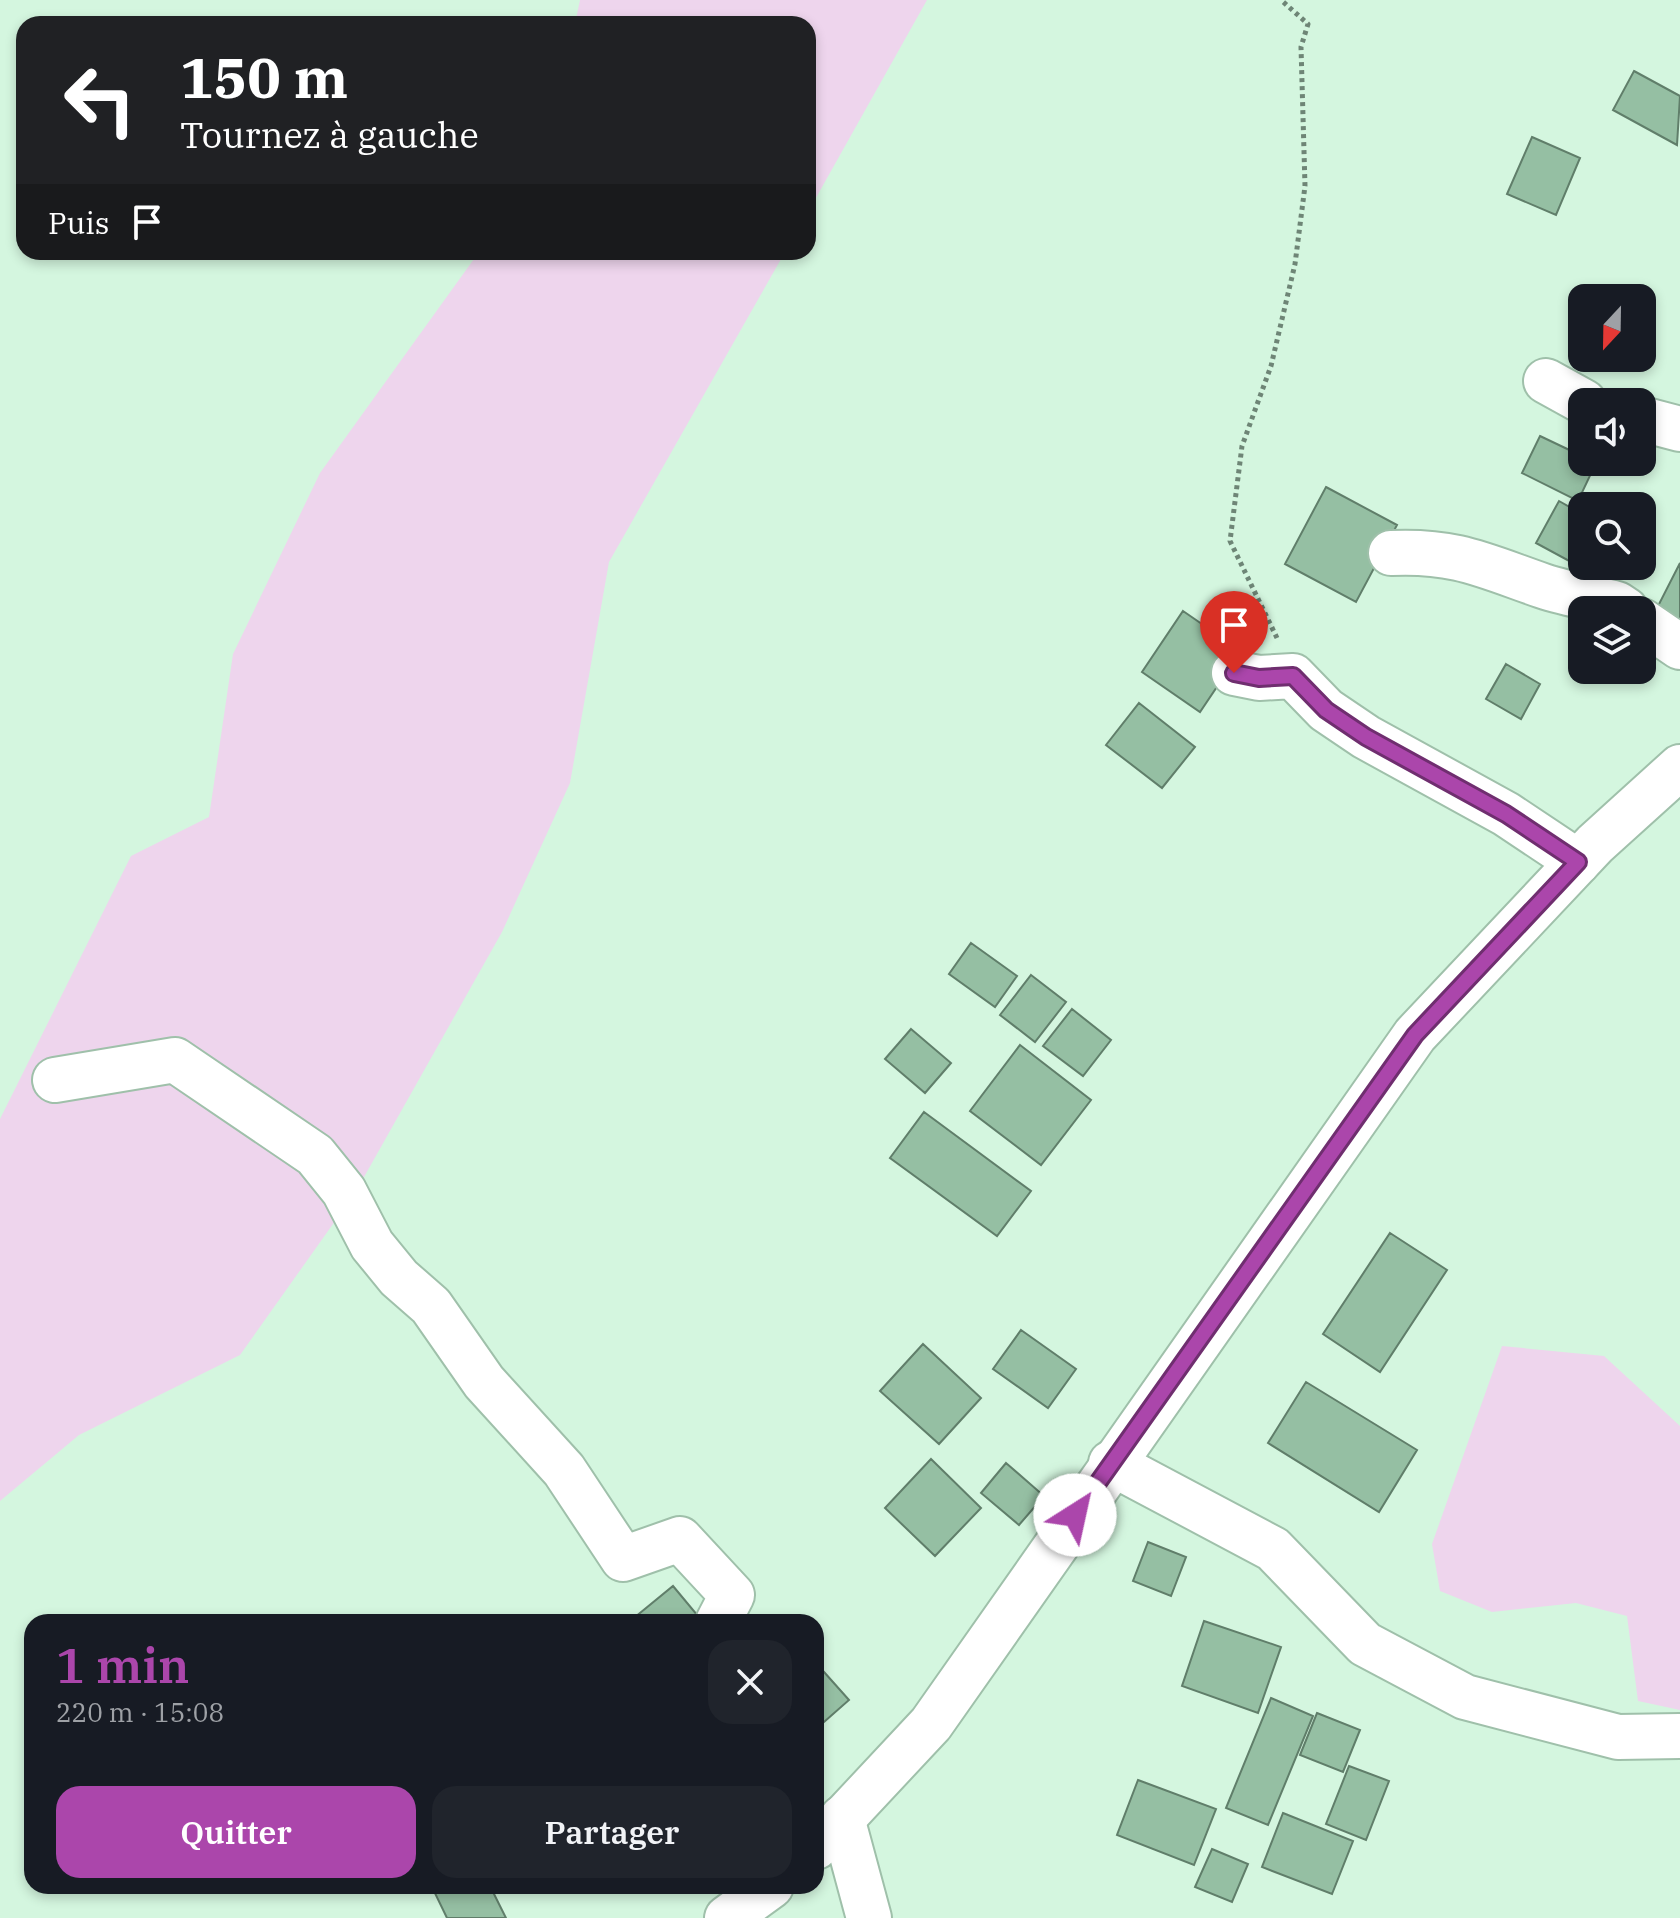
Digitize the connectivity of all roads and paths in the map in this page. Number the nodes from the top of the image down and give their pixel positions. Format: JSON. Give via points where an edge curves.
{"nodes":[{"id":1,"x":1281,"y":0,"type":"edge"},
{"id":2,"x":1546,"y":381,"type":"dead end"},
{"id":3,"x":1568,"y":393,"type":"edge"},
{"id":4,"x":1656,"y":423,"type":"edge"},
{"id":5,"x":1680,"y":429,"type":"edge"},
{"id":6,"x":1391,"y":553,"type":"dead end"},
{"id":7,"x":1582,"y":596,"type":"edge"},
{"id":8,"x":1656,"y":631,"type":"edge"},
{"id":9,"x":1680,"y":647,"type":"edge"},
{"id":10,"x":1234,"y":673,"type":"dead end"},
{"id":11,"x":1293,"y":676,"type":"junction"},
{"id":12,"x":1680,"y":767,"type":"edge"},
{"id":13,"x":1578,"y":862,"type":"junction"},
{"id":14,"x":55,"y":1080,"type":"dead end"},
{"id":15,"x":1111,"y":1463,"type":"junction"},
{"id":16,"x":722,"y":1614,"type":"edge"},
{"id":17,"x":1680,"y":1736,"type":"edge"},
{"id":18,"x":829,"y":1832,"type":"edge"},
{"id":19,"x":760,"y":1894,"type":"edge"},
{"id":20,"x":727,"y":1918,"type":"edge"},
{"id":21,"x":869,"y":1918,"type":"edge"}],
"edges":[{"from":1,"to":11,"type":"path","via":[[1308,24],[1301,47],[1305,186],[1295,264],[1271,366],[1242,446],[1230,541]]},
{"from":2,"to":3,"type":"street"},
{"from":4,"to":5,"type":"street"},
{"from":6,"to":7,"type":"street","via":[[1465,556]]},
{"from":8,"to":9,"type":"street"},
{"from":10,"to":11,"type":"street"},
{"from":11,"to":13,"type":"street","via":[[1326,710],[1366,737],[1506,814]]},
{"from":12,"to":13,"type":"street"},
{"from":13,"to":15,"type":"street","via":[[1415,1035]]},
{"from":14,"to":16,"type":"street","via":[[175,1060],[315,1155],[344,1191],[372,1245],[431,1306],[484,1382],[564,1470],[623,1559],[680,1539],[732,1595]]},
{"from":15,"to":17,"type":"street","via":[[1273,1549],[1365,1644],[1465,1697],[1618,1737]]},
{"from":15,"to":18,"type":"street","via":[[931,1724]]},
{"from":18,"to":21,"type":"street"},
{"from":19,"to":20,"type":"street"}]}
